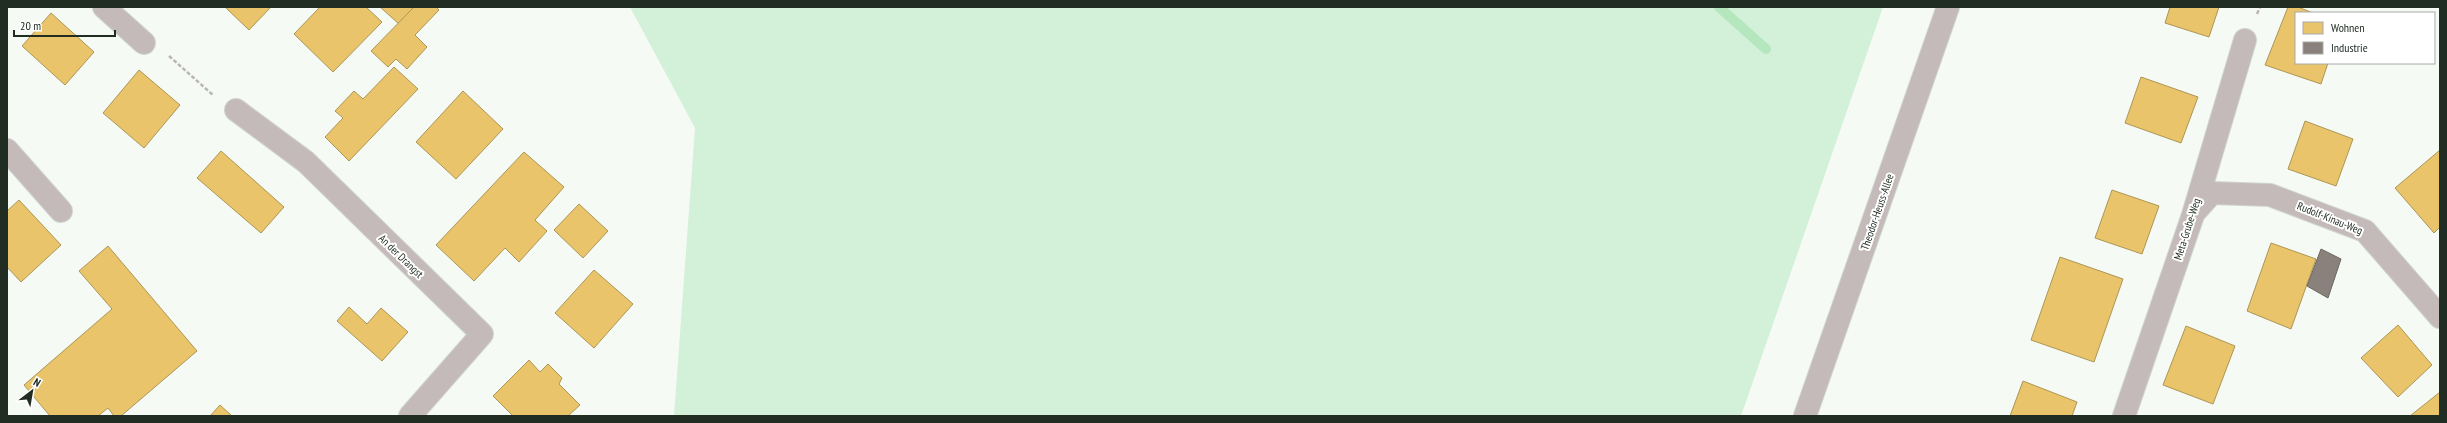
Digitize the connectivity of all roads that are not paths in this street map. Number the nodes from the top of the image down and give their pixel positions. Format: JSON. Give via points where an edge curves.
{"nodes":[{"id":1,"x":104,"y":7,"type":"edge"},
{"id":2,"x":1948,"y":7,"type":"edge"},
{"id":3,"x":2245,"y":40,"type":"dead end"},
{"id":4,"x":144,"y":43,"type":"road end"},
{"id":5,"x":236,"y":110,"type":"road end"},
{"id":6,"x":7,"y":150,"type":"edge"},
{"id":7,"x":61,"y":211,"type":"dead end"},
{"id":8,"x":2192,"y":215,"type":"junction"},
{"id":9,"x":2440,"y":317,"type":"edge"},
{"id":10,"x":410,"y":416,"type":"edge"},
{"id":11,"x":1805,"y":416,"type":"edge"},
{"id":12,"x":2124,"y":416,"type":"edge"}],
"edges":[{"from":1,"to":4,"type":"street"},
{"from":2,"to":11,"type":"street","name":"Theodor-Heuss-Allee"},
{"from":3,"to":8,"type":"street","name":"Meta-Grube-Weg"},
{"from":5,"to":10,"type":"street","name":"An der Drangst","via":[[306,162],[482,334]]},
{"from":6,"to":7,"type":"street"},
{"from":8,"to":9,"type":"street","name":"Rudolf-Kinau-Weg","via":[[2212,193],[2270,195],[2365,231]]},
{"from":8,"to":12,"type":"street","name":"Meta-Grube-Weg"}]}
